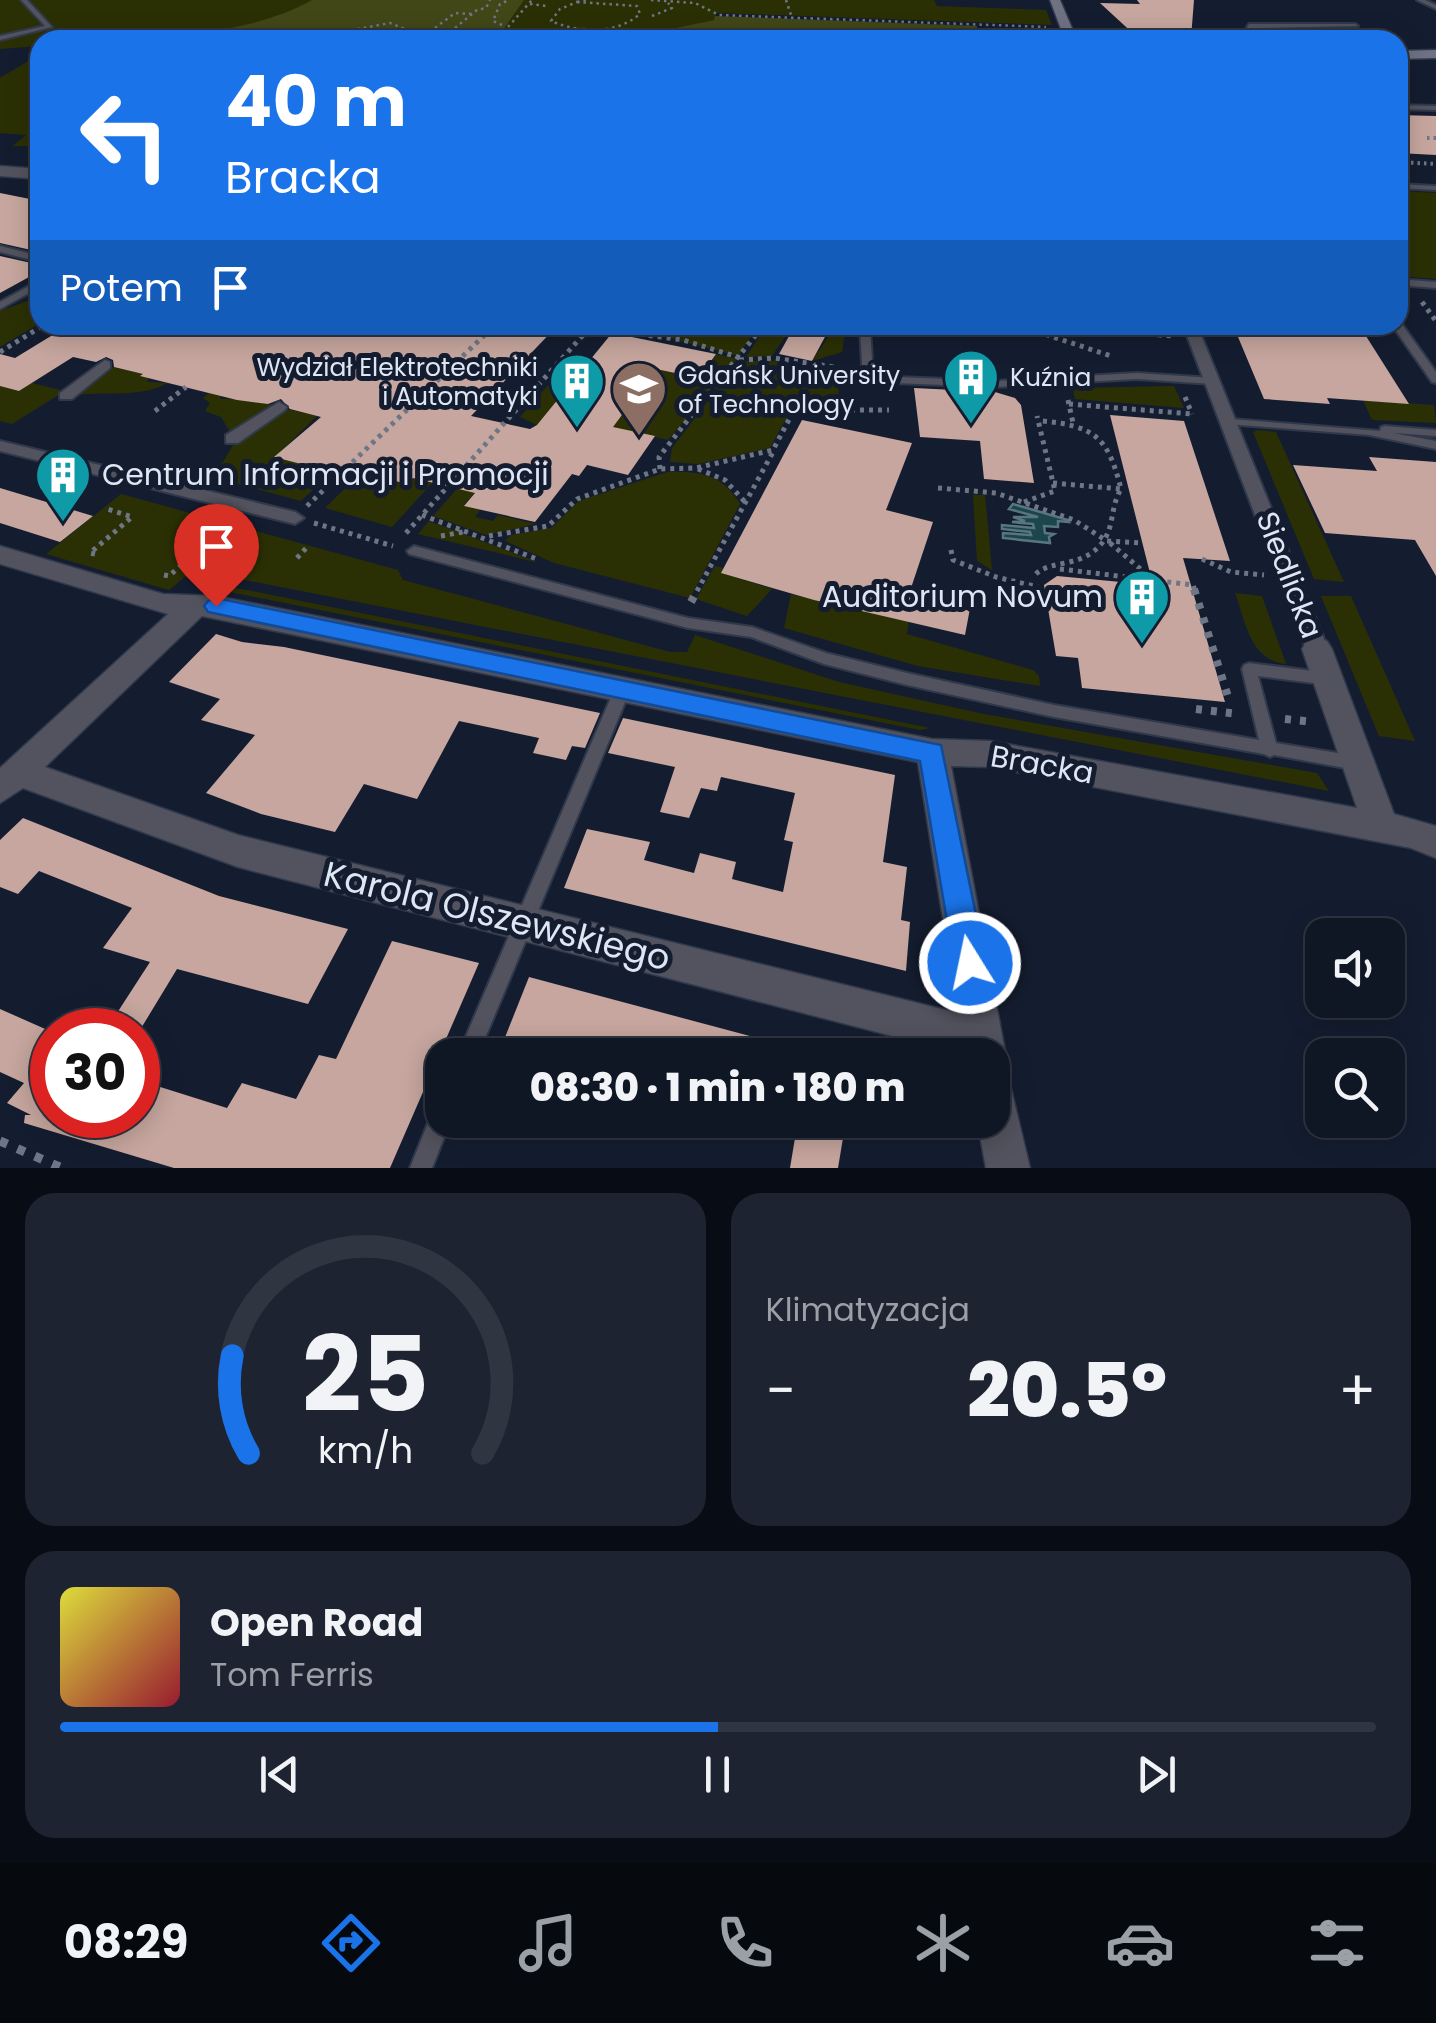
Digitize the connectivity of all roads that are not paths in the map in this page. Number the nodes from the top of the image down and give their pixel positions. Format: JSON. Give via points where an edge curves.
{"nodes":[{"id":1,"x":24,"y":0,"type":"edge"},
{"id":2,"x":1054,"y":0,"type":"edge"},
{"id":3,"x":1420,"y":0,"type":"edge"},
{"id":4,"x":1436,"y":7,"type":"edge"},
{"id":5,"x":1355,"y":26,"type":"dead end"},
{"id":6,"x":33,"y":30,"type":"edge"},
{"id":7,"x":1067,"y":30,"type":"edge"},
{"id":8,"x":1254,"y":30,"type":"edge"},
{"id":9,"x":30,"y":31,"type":"edge"},
{"id":10,"x":0,"y":38,"type":"edge"},
{"id":11,"x":1436,"y":54,"type":"edge"},
{"id":12,"x":1408,"y":55,"type":"edge"},
{"id":13,"x":1408,"y":107,"type":"edge"},
{"id":14,"x":1436,"y":108,"type":"edge"},
{"id":15,"x":0,"y":171,"type":"edge"},
{"id":16,"x":30,"y":173,"type":"edge"},
{"id":17,"x":1408,"y":187,"type":"edge"},
{"id":18,"x":1436,"y":188,"type":"edge"},
{"id":19,"x":0,"y":249,"type":"edge"},
{"id":20,"x":30,"y":256,"type":"edge"},
{"id":21,"x":1408,"y":283,"type":"edge"},
{"id":22,"x":1436,"y":284,"type":"edge"},
{"id":23,"x":30,"y":289,"type":"edge"},
{"id":24,"x":0,"y":306,"type":"edge"},
{"id":25,"x":866,"y":335,"type":"edge"},
{"id":26,"x":1195,"y":335,"type":"edge"},
{"id":27,"x":1404,"y":335,"type":"edge"},
{"id":28,"x":105,"y":364,"type":"dead end"},
{"id":29,"x":1213,"y":380,"type":"junction"},
{"id":30,"x":1436,"y":380,"type":"edge"},
{"id":31,"x":66,"y":396,"type":"dead end"},
{"id":32,"x":279,"y":407,"type":"dead end"},
{"id":33,"x":1230,"y":422,"type":"junction"},
{"id":34,"x":1369,"y":432,"type":"junction"},
{"id":35,"x":1436,"y":433,"type":"edge"},
{"id":36,"x":232,"y":439,"type":"dead end"},
{"id":37,"x":1436,"y":445,"type":"edge"},
{"id":38,"x":0,"y":446,"type":"edge"},
{"id":39,"x":295,"y":518,"type":"road end"},
{"id":40,"x":414,"y":551,"type":"dead end"},
{"id":41,"x":0,"y":556,"type":"edge"},
{"id":42,"x":194,"y":607,"type":"junction"},
{"id":43,"x":1317,"y":648,"type":"joint"},
{"id":44,"x":1329,"y":679,"type":"junction"},
{"id":45,"x":623,"y":688,"type":"junction"},
{"id":46,"x":1270,"y":750,"type":"junction"},
{"id":47,"x":932,"y":752,"type":"junction"},
{"id":48,"x":1361,"y":764,"type":"junction"},
{"id":49,"x":9,"y":780,"type":"edge"},
{"id":50,"x":1381,"y":827,"type":"junction"},
{"id":51,"x":1436,"y":842,"type":"edge"},
{"id":52,"x":524,"y":923,"type":"junction"},
{"id":53,"x":475,"y":1038,"type":"edge"},
{"id":54,"x":952,"y":1038,"type":"edge"},
{"id":55,"x":983,"y":1038,"type":"edge"},
{"id":56,"x":433,"y":1138,"type":"edge"},
{"id":57,"x":1002,"y":1138,"type":"edge"},
{"id":58,"x":421,"y":1168,"type":"edge"},
{"id":59,"x":1008,"y":1168,"type":"edge"}],
"edges":[{"from":1,"to":6,"type":"lane","via":[[49,26]]},
{"from":2,"to":7,"type":"main road"},
{"from":3,"to":4,"type":"lane"},
{"from":5,"to":8,"type":"lane","via":[[1249,26]]},
{"from":9,"to":10,"type":"lane"},
{"from":11,"to":12,"type":"main road"},
{"from":13,"to":14,"type":"lane"},
{"from":15,"to":16,"type":"street"},
{"from":17,"to":18,"type":"lane"},
{"from":19,"to":20,"type":"lane"},
{"from":21,"to":22,"type":"lane"},
{"from":23,"to":24,"type":"lane"},
{"from":25,"to":29,"type":"lane","via":[[868,378],[996,384],[1137,376]]},
{"from":26,"to":29,"type":"street","name":"Siedlicka"},
{"from":27,"to":30,"type":"lane"},
{"from":28,"to":31,"type":"street"},
{"from":29,"to":33,"type":"street","name":"Siedlicka"},
{"from":32,"to":36,"type":"street"},
{"from":33,"to":34,"type":"lane"},
{"from":33,"to":43,"type":"street","name":"Siedlicka"},
{"from":34,"to":35,"type":"lane"},
{"from":34,"to":37,"type":"lane"},
{"from":38,"to":39,"type":"street"},
{"from":40,"to":46,"type":"lane","via":[[688,623],[752,632],[907,679]]},
{"from":41,"to":42,"type":"street","name":"Bracka"},
{"from":42,"to":45,"type":"street","name":"Bracka","via":[[216,606]]},
{"from":42,"to":49,"type":"street"},
{"from":43,"to":44,"type":"street","name":"Siedlicka"},
{"from":44,"to":46,"type":"lane","via":[[1249,670]]},
{"from":44,"to":48,"type":"street","name":"Siedlicka"},
{"from":45,"to":47,"type":"street","name":"Bracka"},
{"from":45,"to":52,"type":"lane"},
{"from":46,"to":48,"type":"lane"},
{"from":47,"to":50,"type":"street","name":"Bracka","via":[[990,754]]},
{"from":47,"to":55,"type":"street"},
{"from":48,"to":50,"type":"street","name":"Siedlicka"},
{"from":49,"to":52,"type":"street","name":"Karola Olszewskiego","via":[[238,851]]},
{"from":50,"to":51,"type":"street","name":"Bracka"},
{"from":52,"to":53,"type":"lane"},
{"from":52,"to":54,"type":"street","name":"Karola Olszewskiego"},
{"from":56,"to":58,"type":"lane"},
{"from":57,"to":59,"type":"street"}]}
